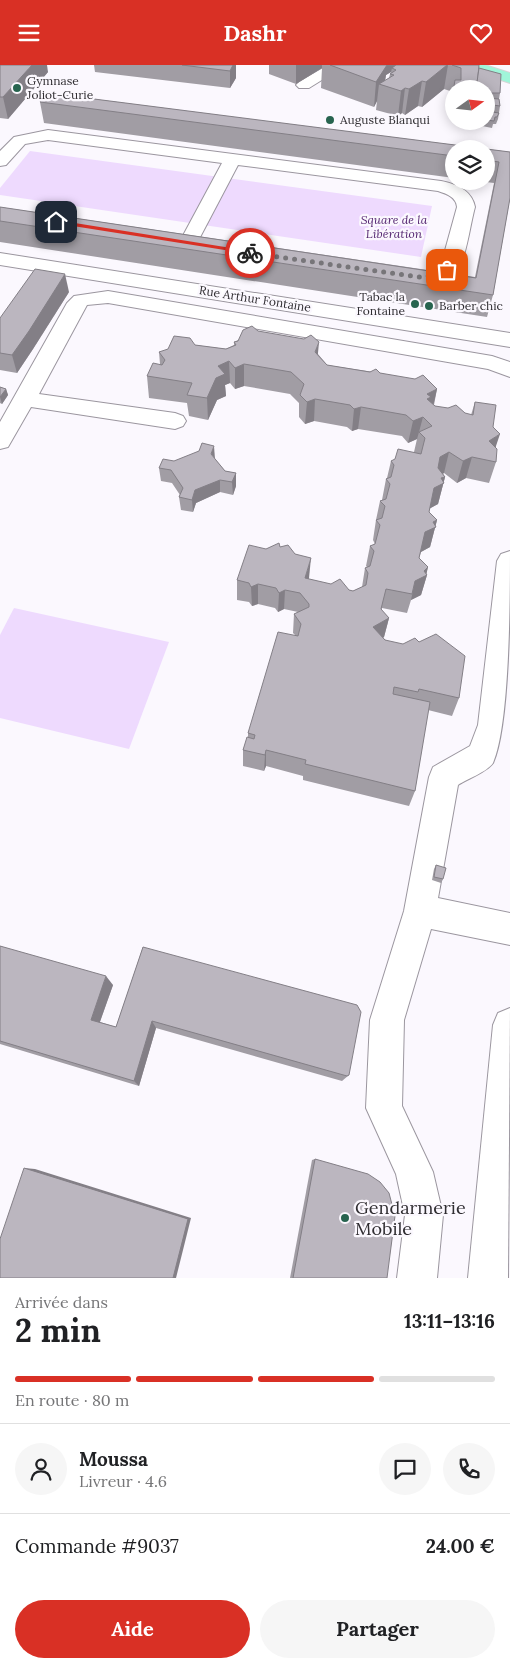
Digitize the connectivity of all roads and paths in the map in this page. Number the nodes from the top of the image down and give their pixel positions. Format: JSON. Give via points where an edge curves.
{"nodes":[{"id":1,"x":339,"y":65,"type":"edge"},
{"id":2,"x":470,"y":65,"type":"edge"},
{"id":3,"x":510,"y":78,"type":"edge"},
{"id":4,"x":304,"y":85,"type":"dead end"},
{"id":5,"x":233,"y":158,"type":"junction"},
{"id":6,"x":0,"y":161,"type":"edge"},
{"id":7,"x":168,"y":240,"type":"edge"},
{"id":8,"x":188,"y":243,"type":"junction"},
{"id":9,"x":207,"y":246,"type":"edge"},
{"id":10,"x":0,"y":259,"type":"edge"},
{"id":11,"x":392,"y":274,"type":"edge"},
{"id":12,"x":509,"y":334,"type":"edge"},
{"id":13,"x":510,"y":370,"type":"edge"},
{"id":14,"x":25,"y":399,"type":"junction"},
{"id":15,"x":175,"y":421,"type":"dead end"},
{"id":16,"x":0,"y":441,"type":"edge"},
{"id":17,"x":510,"y":561,"type":"edge"},
{"id":18,"x":420,"y":911,"type":"junction"},
{"id":19,"x":510,"y":929,"type":"edge"},
{"id":20,"x":510,"y":1025,"type":"edge"},
{"id":21,"x":496,"y":1268,"type":"edge"},
{"id":22,"x":417,"y":1278,"type":"edge"}],
"edges":[{"from":1,"to":4,"type":"street"},
{"from":2,"to":3,"type":"main road"},
{"from":5,"to":6,"type":"street","via":[[48,135],[20,140]]},
{"from":5,"to":8,"type":"street"},
{"from":5,"to":11,"type":"street","via":[[441,186],[458,193],[466,207],[450,267],[432,276]]},
{"from":7,"to":8,"type":"street"},
{"from":8,"to":9,"type":"street"},
{"from":10,"to":12,"type":"street","name":"Rue Arthur Fontaine"},
{"from":13,"to":14,"type":"street","via":[[492,363],[108,297],[92,297],[81,300],[74,307]]},
{"from":14,"to":15,"type":"street"},
{"from":14,"to":16,"type":"street"},
{"from":17,"to":18,"type":"street","via":[[492,725],[482,755],[444,777]]},
{"from":18,"to":19,"type":"street"},
{"from":18,"to":22,"type":"street","via":[[388,1021],[384,1108],[414,1172],[424,1215]]},
{"from":20,"to":21,"type":"street"}]}
